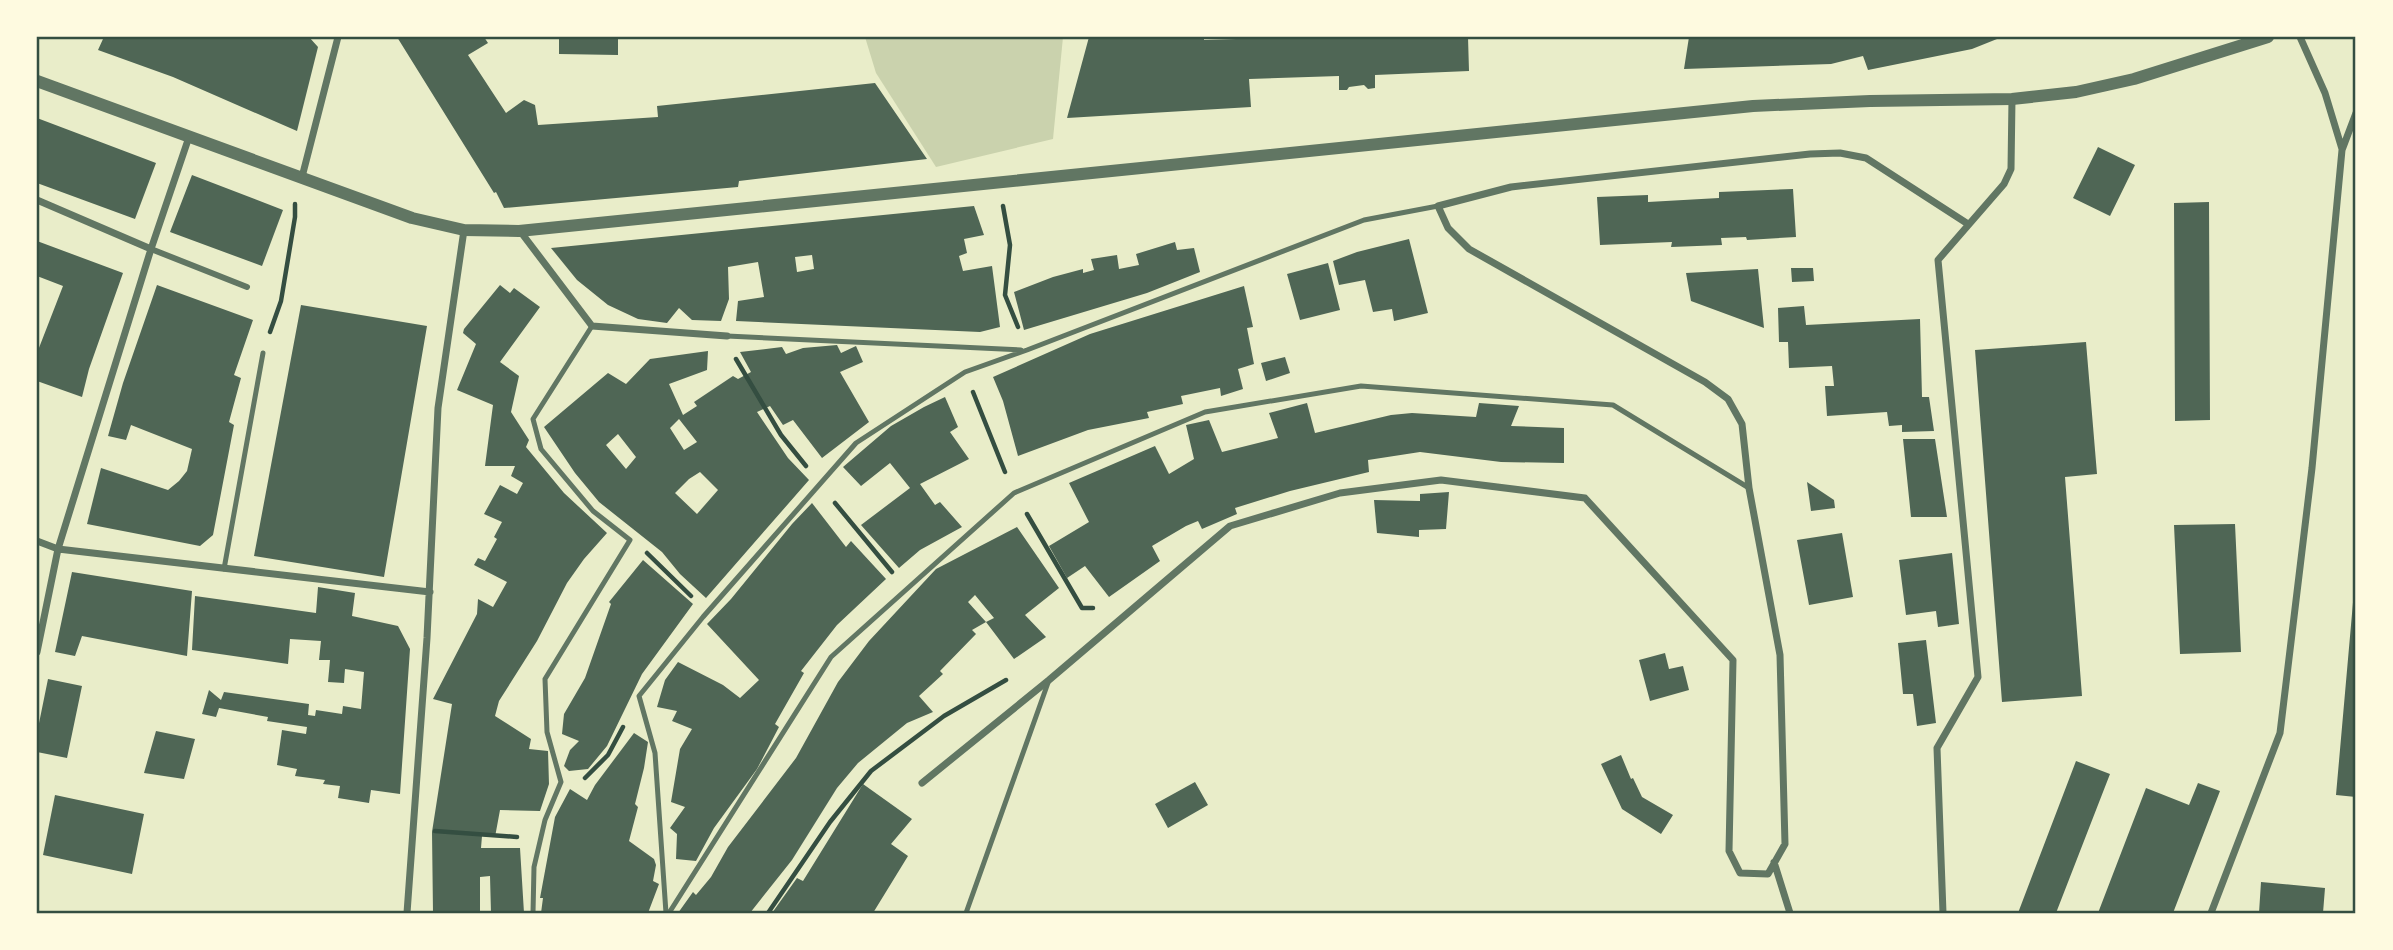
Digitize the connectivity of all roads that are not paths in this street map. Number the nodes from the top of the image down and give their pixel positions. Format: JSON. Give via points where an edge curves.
{"nodes":[{"id":1,"x":338,"y":37,"type":"edge"},
{"id":2,"x":2268,"y":37,"type":"edge"},
{"id":3,"x":2300,"y":37,"type":"edge"},
{"id":4,"x":37,"y":81,"type":"edge"},
{"id":5,"x":2012,"y":99,"type":"junction"},
{"id":6,"x":2356,"y":113,"type":"edge"},
{"id":7,"x":189,"y":137,"type":"junction"},
{"id":8,"x":2342,"y":150,"type":"junction"},
{"id":9,"x":298,"y":176,"type":"junction"},
{"id":10,"x":37,"y":200,"type":"edge"},
{"id":11,"x":1438,"y":206,"type":"junction"},
{"id":12,"x":1968,"y":224,"type":"junction"},
{"id":13,"x":464,"y":229,"type":"junction"},
{"id":14,"x":519,"y":231,"type":"junction"},
{"id":15,"x":151,"y":249,"type":"junction"},
{"id":16,"x":247,"y":288,"type":"dead end"},
{"id":17,"x":592,"y":326,"type":"junction"},
{"id":18,"x":727,"y":336,"type":"joint"},
{"id":19,"x":1027,"y":351,"type":"junction"},
{"id":20,"x":263,"y":353,"type":"road end"},
{"id":21,"x":1749,"y":488,"type":"junction"},
{"id":22,"x":37,"y":541,"type":"edge"},
{"id":23,"x":58,"y":549,"type":"junction"},
{"id":24,"x":224,"y":569,"type":"junction"},
{"id":25,"x":430,"y":592,"type":"junction"},
{"id":26,"x":37,"y":652,"type":"edge"},
{"id":27,"x":1049,"y":680,"type":"junction"},
{"id":28,"x":922,"y":783,"type":"dead end"},
{"id":29,"x":1774,"y":862,"type":"junction"},
{"id":30,"x":407,"y":913,"type":"edge"},
{"id":31,"x":533,"y":913,"type":"edge"},
{"id":32,"x":667,"y":913,"type":"edge"},
{"id":33,"x":966,"y":913,"type":"edge"},
{"id":34,"x":1790,"y":913,"type":"edge"},
{"id":35,"x":1942,"y":913,"type":"edge"},
{"id":36,"x":2211,"y":913,"type":"edge"}],
"edges":[{"from":1,"to":9,"type":"street"},
{"from":2,"to":5,"type":"street","via":[[2134,79]]},
{"from":3,"to":8,"type":"street","via":[[2325,93]]},
{"from":4,"to":7,"type":"street"},
{"from":5,"to":12,"type":"street","via":[[2011,169],[2004,184]]},
{"from":5,"to":14,"type":"street","via":[[1753,106]]},
{"from":6,"to":8,"type":"street"},
{"from":7,"to":9,"type":"street"},
{"from":7,"to":15,"type":"street"},
{"from":8,"to":36,"type":"street","via":[[2312,468],[2280,733]]},
{"from":9,"to":13,"type":"street","via":[[412,218]]},
{"from":10,"to":15,"type":"street"},
{"from":11,"to":12,"type":"street","via":[[1511,187],[1840,153],[1866,158]]},
{"from":11,"to":19,"type":"lane","via":[[1363,220]]},
{"from":11,"to":21,"type":"street","via":[[1448,228],[1468,249],[1728,399],[1742,424]]},
{"from":12,"to":35,"type":"street","via":[[1938,260],[1978,677],[1937,748]]},
{"from":13,"to":14,"type":"street"},
{"from":13,"to":25,"type":"street","via":[[438,408]]},
{"from":14,"to":17,"type":"street"},
{"from":15,"to":16,"type":"street"},
{"from":15,"to":23,"type":"street"},
{"from":17,"to":18,"type":"street"},
{"from":17,"to":31,"type":"lane","via":[[533,419],[541,449],[593,511],[629,540],[545,679],[547,732],[561,782],[545,820],[534,867]]},
{"from":18,"to":19,"type":"lane"},
{"from":19,"to":32,"type":"lane","via":[[965,372],[856,443],[639,696],[655,753]]},
{"from":20,"to":24,"type":"lane"},
{"from":21,"to":29,"type":"street","via":[[1780,654],[1785,844]]},
{"from":21,"to":32,"type":"lane","via":[[1613,405],[1361,386],[1205,412],[1014,493],[831,657]]},
{"from":22,"to":23,"type":"street"},
{"from":23,"to":24,"type":"street"},
{"from":23,"to":26,"type":"street"},
{"from":24,"to":25,"type":"street"},
{"from":25,"to":30,"type":"street"},
{"from":27,"to":28,"type":"street"},
{"from":27,"to":29,"type":"street","via":[[1230,526],[1340,493],[1441,481],[1585,498],[1733,660],[1729,851],[1740,873],[1768,874]]},
{"from":27,"to":33,"type":"lane"},
{"from":29,"to":34,"type":"street"}]}
